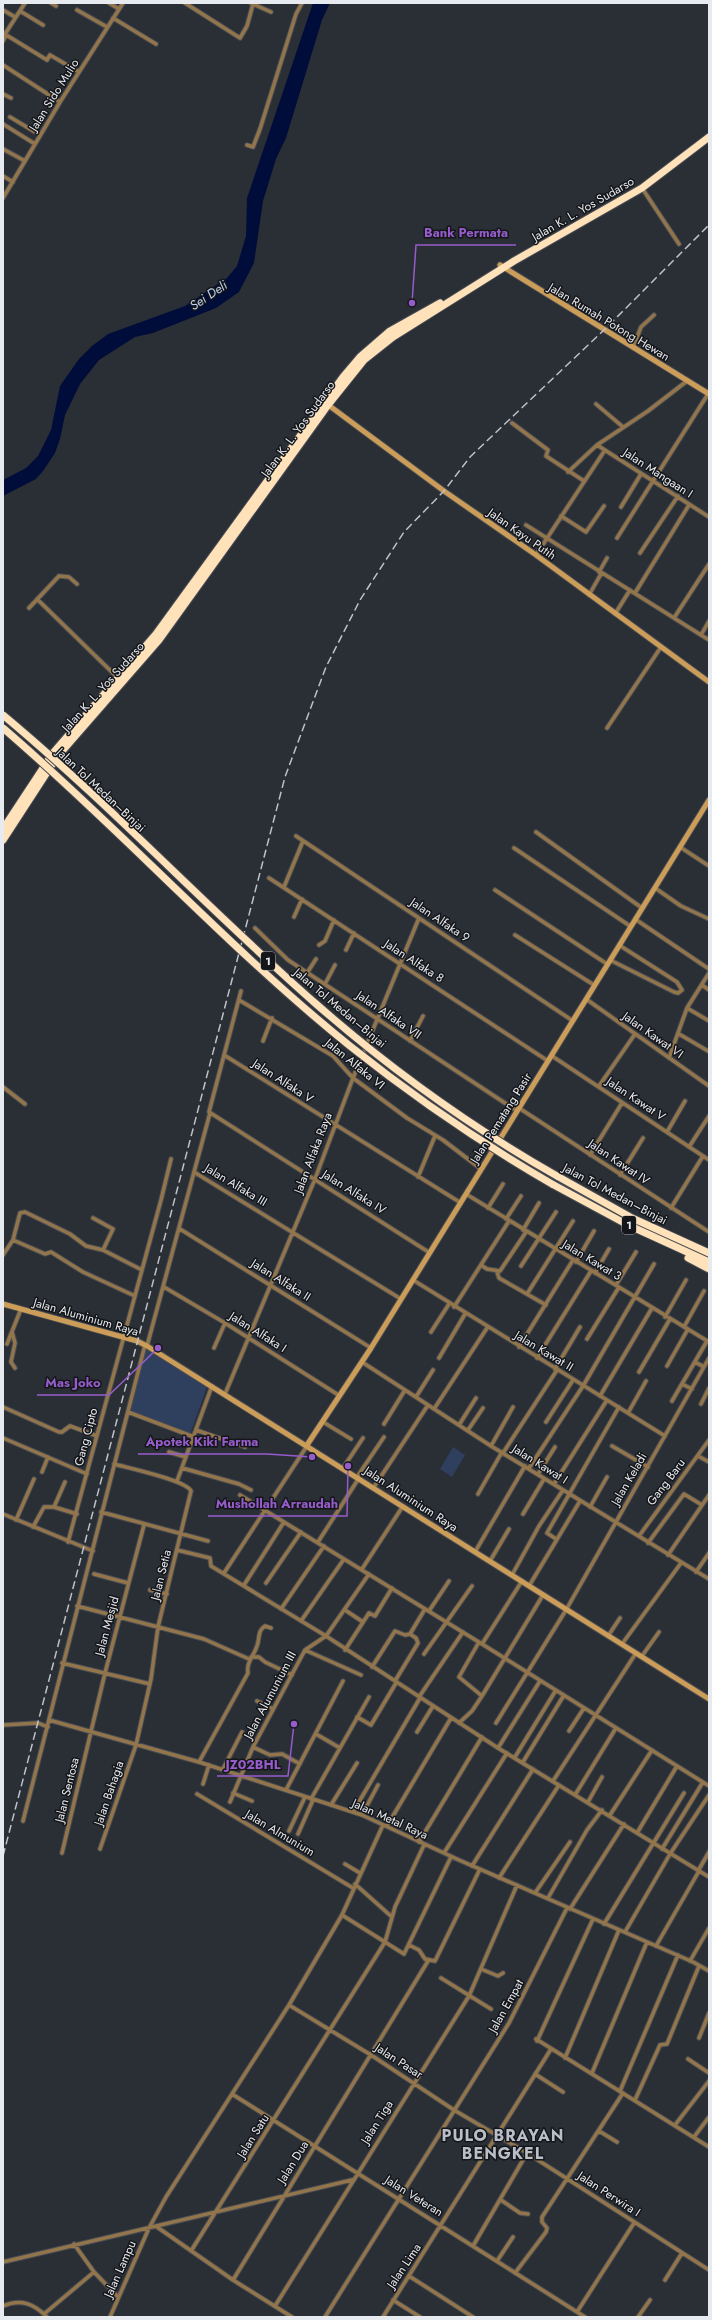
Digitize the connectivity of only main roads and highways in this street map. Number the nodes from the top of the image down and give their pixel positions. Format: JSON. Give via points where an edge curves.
{"nodes":[{"id":1,"x":709,"y":137,"type":"edge"},
{"id":2,"x":501,"y":267,"type":"junction"},
{"id":3,"x":326,"y":403,"type":"junction"},
{"id":4,"x":3,"y":716,"type":"edge"},
{"id":5,"x":3,"y":728,"type":"edge"},
{"id":6,"x":3,"y":829,"type":"edge"},
{"id":7,"x":3,"y":840,"type":"edge"},
{"id":8,"x":586,"y":1203,"type":"junction"},
{"id":9,"x":709,"y":1253,"type":"edge"},
{"id":10,"x":709,"y":1262,"type":"edge"},
{"id":11,"x":709,"y":1269,"type":"edge"}],
"edges":[{"from":1,"to":2,"type":"highway","name":"Jalan K. L. Yos Sudarso","via":[[638,185]]},
{"from":1,"to":2,"type":"highway","name":"Jalan K. L. Yos Sudarso","via":[[642,188]]},
{"from":2,"to":3,"type":"highway","name":"Jalan K. L. Yos Sudarso","via":[[376,349]]},
{"from":3,"to":6,"type":"highway","name":"Jalan K. L. Yos Sudarso","via":[[159,630],[53,753]]},
{"from":3,"to":7,"type":"highway","name":"Jalan K. L. Yos Sudarso","via":[[159,640],[73,737],[49,768]]},
{"from":4,"to":9,"type":"highway","name":"Jalan Tol Medan–Binjai","number":"1","bridge":true,"via":[[274,967],[357,1039],[461,1116],[556,1176],[632,1218]]},
{"from":5,"to":8,"type":"highway","name":"Jalan Tol Medan–Binjai","number":"1","bridge":true,"via":[[268,974],[350,1045],[456,1124]]},
{"from":8,"to":10,"type":"highway","name":"Jalan Tol Medan–Binjai","number":"1"},
{"from":8,"to":11,"type":"highway"}]}
